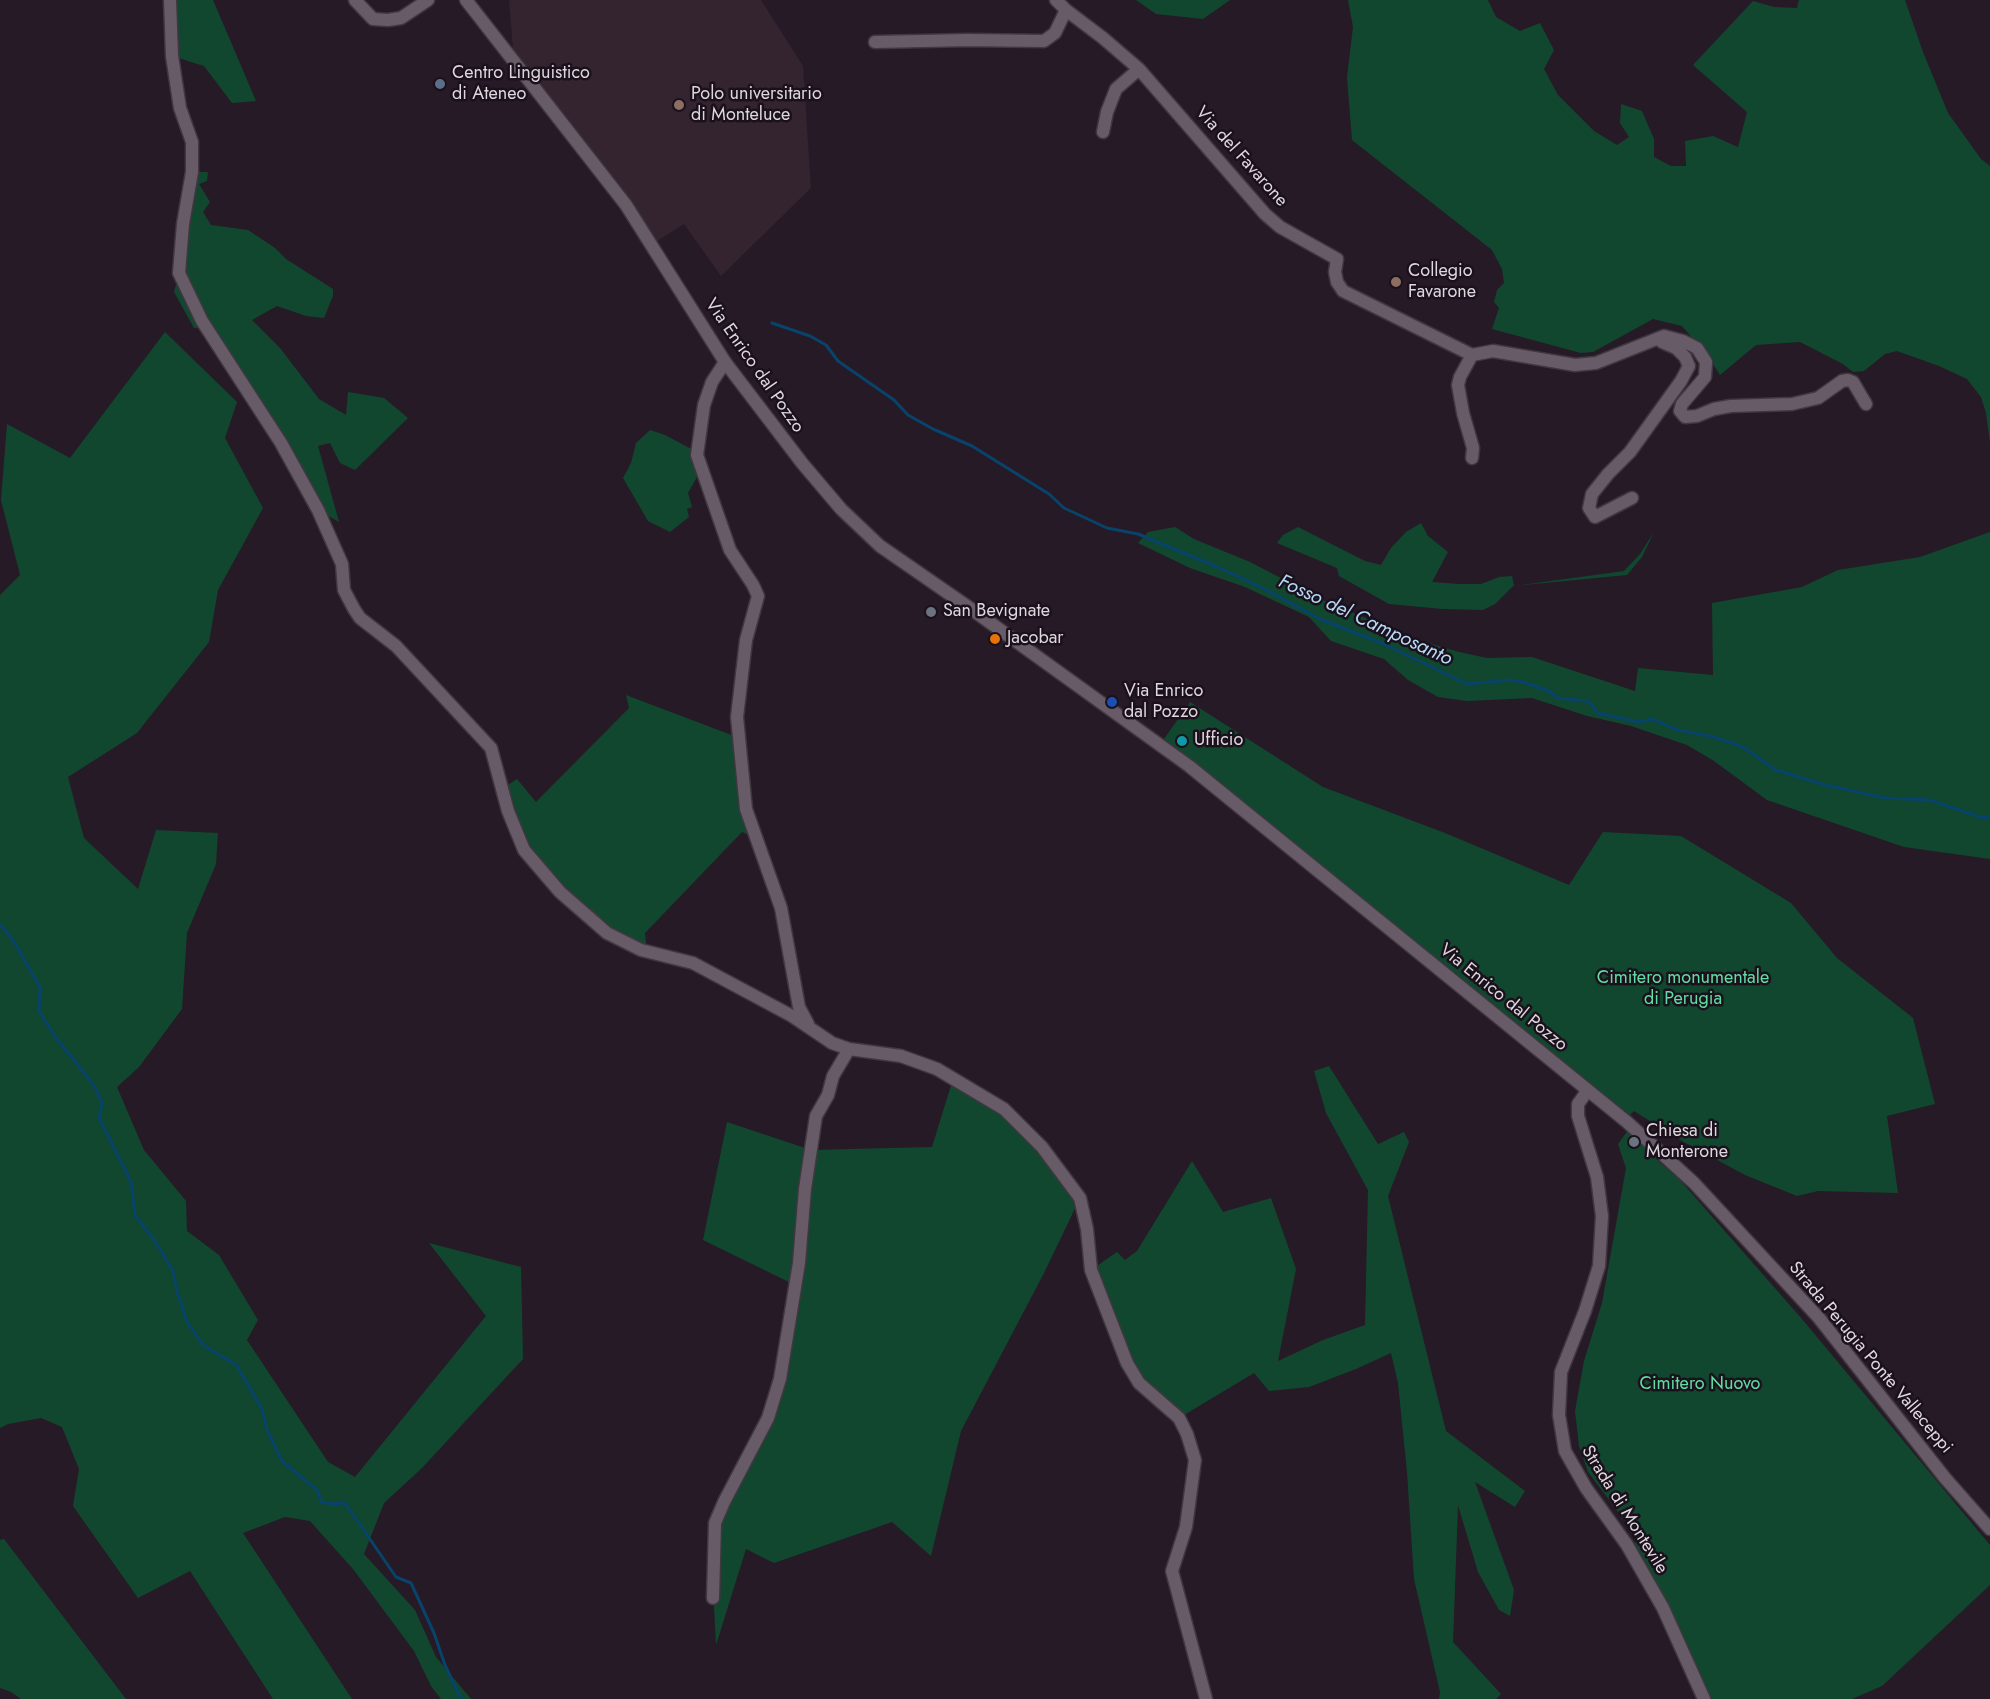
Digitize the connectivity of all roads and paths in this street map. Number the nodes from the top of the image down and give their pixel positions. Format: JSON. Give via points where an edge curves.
{"nodes":[{"id":1,"x":170,"y":0,"type":"edge"},
{"id":2,"x":355,"y":0,"type":"edge"},
{"id":3,"x":428,"y":0,"type":"edge"},
{"id":4,"x":466,"y":0,"type":"edge"},
{"id":5,"x":1056,"y":0,"type":"edge"},
{"id":6,"x":1066,"y":10,"type":"junction"},
{"id":7,"x":875,"y":42,"type":"dead end"},
{"id":8,"x":1139,"y":69,"type":"junction"},
{"id":9,"x":1103,"y":132,"type":"dead end"},
{"id":10,"x":1656,"y":339,"type":"junction"},
{"id":11,"x":1472,"y":355,"type":"junction"},
{"id":12,"x":725,"y":362,"type":"junction"},
{"id":13,"x":1866,"y":404,"type":"dead end"},
{"id":14,"x":1472,"y":458,"type":"dead end"},
{"id":15,"x":1632,"y":498,"type":"dead end"},
{"id":16,"x":810,"y":1028,"type":"junction"},
{"id":17,"x":849,"y":1049,"type":"junction"},
{"id":18,"x":1588,"y":1090,"type":"junction"},
{"id":19,"x":1990,"y":1529,"type":"edge"},
{"id":20,"x":713,"y":1598,"type":"dead end"},
{"id":21,"x":1206,"y":1699,"type":"edge"},
{"id":22,"x":1704,"y":1699,"type":"edge"}],
"edges":[{"from":1,"to":16,"type":"street","via":[[172,56],[180,108],[192,142],[179,273],[202,321],[281,443],[318,510],[342,564],[344,590],[354,609],[396,646],[491,748],[508,811],[524,850],[560,892],[607,933],[641,950],[693,963]]},
{"from":2,"to":3,"type":"street","via":[[373,18],[388,20],[401,18]]},
{"from":4,"to":12,"type":"street","name":"Via Enrico dal Pozzo","via":[[626,205]]},
{"from":5,"to":6,"type":"street","name":"Via del Favarone"},
{"from":6,"to":7,"type":"street","via":[[1055,33],[1044,41]]},
{"from":6,"to":8,"type":"street","name":"Via del Favarone"},
{"from":8,"to":9,"type":"street","via":[[1116,89]]},
{"from":8,"to":11,"type":"street","name":"Via del Favarone","via":[[1265,214],[1337,259],[1335,272],[1343,291]]},
{"from":10,"to":11,"type":"street","via":[[1596,363],[1575,365],[1493,351]]},
{"from":10,"to":13,"type":"street","via":[[1664,336],[1683,341],[1697,348],[1706,362],[1705,377],[1682,404],[1680,411],[1685,417],[1731,406],[1801,402],[1818,398],[1848,380]]},
{"from":10,"to":15,"type":"street","via":[[1676,348],[1689,366],[1630,452],[1592,494],[1589,508],[1595,517]]},
{"from":11,"to":14,"type":"street","via":[[1458,385]]},
{"from":12,"to":16,"type":"street","via":[[704,405],[697,455],[730,550],[758,596],[746,640],[737,717],[746,809],[781,908],[799,1007]]},
{"from":12,"to":18,"type":"street","name":"Via Enrico dal Pozzo","via":[[825,492],[880,546],[1190,766]]},
{"from":16,"to":17,"type":"street"},
{"from":17,"to":20,"type":"street","via":[[816,1116],[799,1263],[780,1379],[768,1418],[715,1523]]},
{"from":17,"to":21,"type":"street","via":[[901,1056],[937,1069],[1004,1109],[1042,1147],[1080,1198],[1091,1270],[1127,1363],[1139,1383],[1179,1418],[1195,1460],[1186,1527],[1172,1571]]},
{"from":18,"to":19,"type":"street","name":"Strada Perugia Ponte Valleceppi","via":[[1694,1183],[1811,1310]]},
{"from":18,"to":22,"type":"street","name":"Strada di Montevile","via":[[1578,1104],[1578,1116],[1597,1177],[1602,1216],[1599,1266],[1561,1372],[1559,1415],[1565,1451],[1663,1608]]}]}
